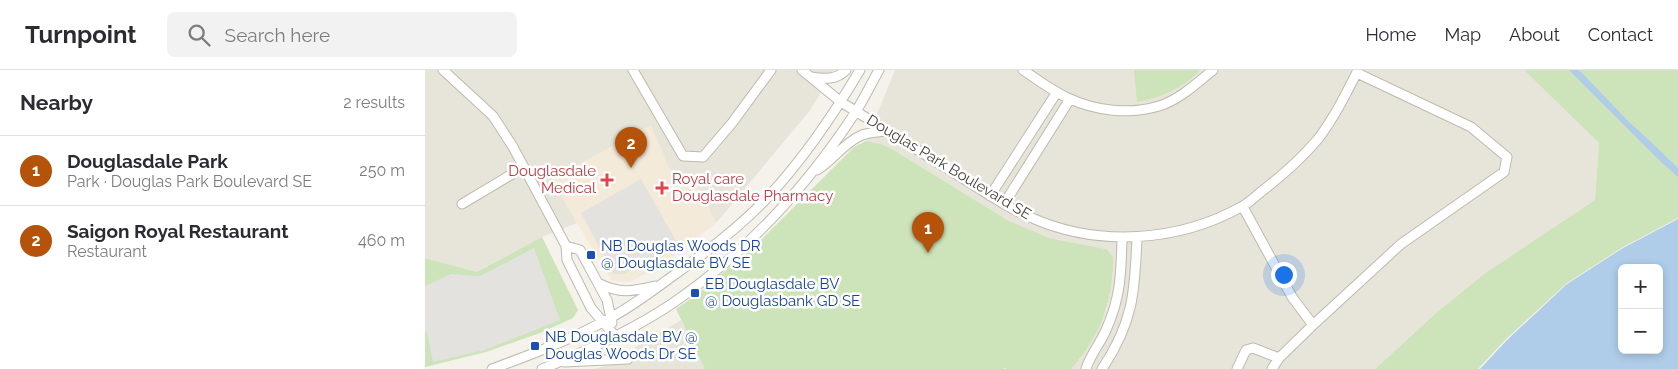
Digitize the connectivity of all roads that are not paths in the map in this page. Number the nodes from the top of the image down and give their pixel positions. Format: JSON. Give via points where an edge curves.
{"nodes":[{"id":1,"x":443,"y":70,"type":"edge"},
{"id":2,"x":633,"y":70,"type":"edge"},
{"id":3,"x":771,"y":70,"type":"edge"},
{"id":4,"x":802,"y":70,"type":"edge"},
{"id":5,"x":846,"y":70,"type":"edge"},
{"id":6,"x":860,"y":70,"type":"edge"},
{"id":7,"x":879,"y":70,"type":"edge"},
{"id":8,"x":1023,"y":70,"type":"edge"},
{"id":9,"x":1213,"y":70,"type":"edge"},
{"id":10,"x":1357,"y":72,"type":"edge"},
{"id":11,"x":811,"y":77,"type":"junction"},
{"id":12,"x":1057,"y":92,"type":"junction"},
{"id":13,"x":1070,"y":99,"type":"junction"},
{"id":14,"x":841,"y":102,"type":"junction"},
{"id":15,"x":856,"y":112,"type":"junction"},
{"id":16,"x":887,"y":131,"type":"junction"},
{"id":17,"x":524,"y":167,"type":"junction"},
{"id":18,"x":812,"y":173,"type":"junction"},
{"id":19,"x":990,"y":196,"type":"junction"},
{"id":20,"x":462,"y":204,"type":"dead end"},
{"id":21,"x":1004,"y":204,"type":"junction"},
{"id":22,"x":1243,"y":207,"type":"junction"},
{"id":23,"x":1137,"y":237,"type":"junction"},
{"id":24,"x":1121,"y":238,"type":"junction"},
{"id":25,"x":567,"y":246,"type":"junction"},
{"id":26,"x":600,"y":284,"type":"junction"},
{"id":27,"x":661,"y":285,"type":"junction"},
{"id":28,"x":607,"y":320,"type":"junction"},
{"id":29,"x":1313,"y":325,"type":"junction"},
{"id":30,"x":615,"y":336,"type":"junction"},
{"id":31,"x":1279,"y":358,"type":"junction"},
{"id":32,"x":628,"y":359,"type":"dead end"},
{"id":33,"x":559,"y":362,"type":"junction"},
{"id":34,"x":492,"y":369,"type":"edge"},
{"id":35,"x":542,"y":369,"type":"edge"},
{"id":36,"x":1086,"y":369,"type":"edge"},
{"id":37,"x":1102,"y":369,"type":"edge"},
{"id":38,"x":1237,"y":369,"type":"edge"},
{"id":39,"x":1272,"y":369,"type":"edge"}],
"edges":[{"from":1,"to":17,"type":"street","via":[[493,116]]},
{"from":2,"to":3,"type":"street","via":[[683,156],[703,157]]},
{"from":4,"to":11,"type":"street","name":"Douglas Park Boulevard SE"},
{"from":5,"to":11,"type":"street","via":[[833,78]]},
{"from":6,"to":14,"type":"street"},
{"from":7,"to":15,"type":"street"},
{"from":8,"to":12,"type":"street"},
{"from":9,"to":13,"type":"street","via":[[1160,106],[1127,112]]},
{"from":10,"to":22,"type":"street","name":"Douglas Park Boulevard SE","via":[[1319,138],[1295,165]]},
{"from":10,"to":29,"type":"street","via":[[1471,127],[1507,157],[1504,172],[1401,244]]},
{"from":11,"to":14,"type":"street","name":"Douglas Park Boulevard SE"},
{"from":12,"to":13,"type":"street"},
{"from":12,"to":19,"type":"street"},
{"from":13,"to":21,"type":"street"},
{"from":14,"to":15,"type":"street","name":"Douglas Park Boulevard SE"},
{"from":14,"to":27,"type":"street","via":[[769,196],[725,238]]},
{"from":15,"to":16,"type":"street","name":"Douglas Park Boulevard SE"},
{"from":15,"to":18,"type":"street"},
{"from":16,"to":18,"type":"street","via":[[859,137],[828,164]]},
{"from":16,"to":19,"type":"street","name":"Douglas Park Boulevard SE"},
{"from":17,"to":20,"type":"street"},
{"from":17,"to":25,"type":"street"},
{"from":18,"to":30,"type":"street","via":[[752,239],[719,268],[673,303]]},
{"from":19,"to":21,"type":"street","name":"Douglas Park Boulevard SE"},
{"from":21,"to":24,"type":"street","name":"Douglas Park Boulevard SE","via":[[1032,219],[1057,227]]},
{"from":22,"to":23,"type":"street","name":"Douglas Park Boulevard SE","via":[[1168,234]]},
{"from":22,"to":29,"type":"street","via":[[1288,290]]},
{"from":23,"to":24,"type":"street","name":"Douglas Park Boulevard SE"},
{"from":23,"to":37,"type":"street","via":[[1135,287],[1129,314],[1121,337]]},
{"from":24,"to":36,"type":"street","via":[[1121,285],[1115,309]]},
{"from":25,"to":26,"type":"street","via":[[580,250]]},
{"from":25,"to":28,"type":"street","via":[[567,260],[591,308]]},
{"from":26,"to":27,"type":"street","via":[[632,292]]},
{"from":26,"to":28,"type":"street","via":[[607,300]]},
{"from":27,"to":28,"type":"street"},
{"from":28,"to":30,"type":"street"},
{"from":28,"to":34,"type":"street"},
{"from":29,"to":31,"type":"street"},
{"from":30,"to":33,"type":"street"},
{"from":31,"to":38,"type":"street","via":[[1253,348],[1246,350]]},
{"from":31,"to":39,"type":"street"},
{"from":32,"to":33,"type":"street"},
{"from":33,"to":35,"type":"street"}]}
